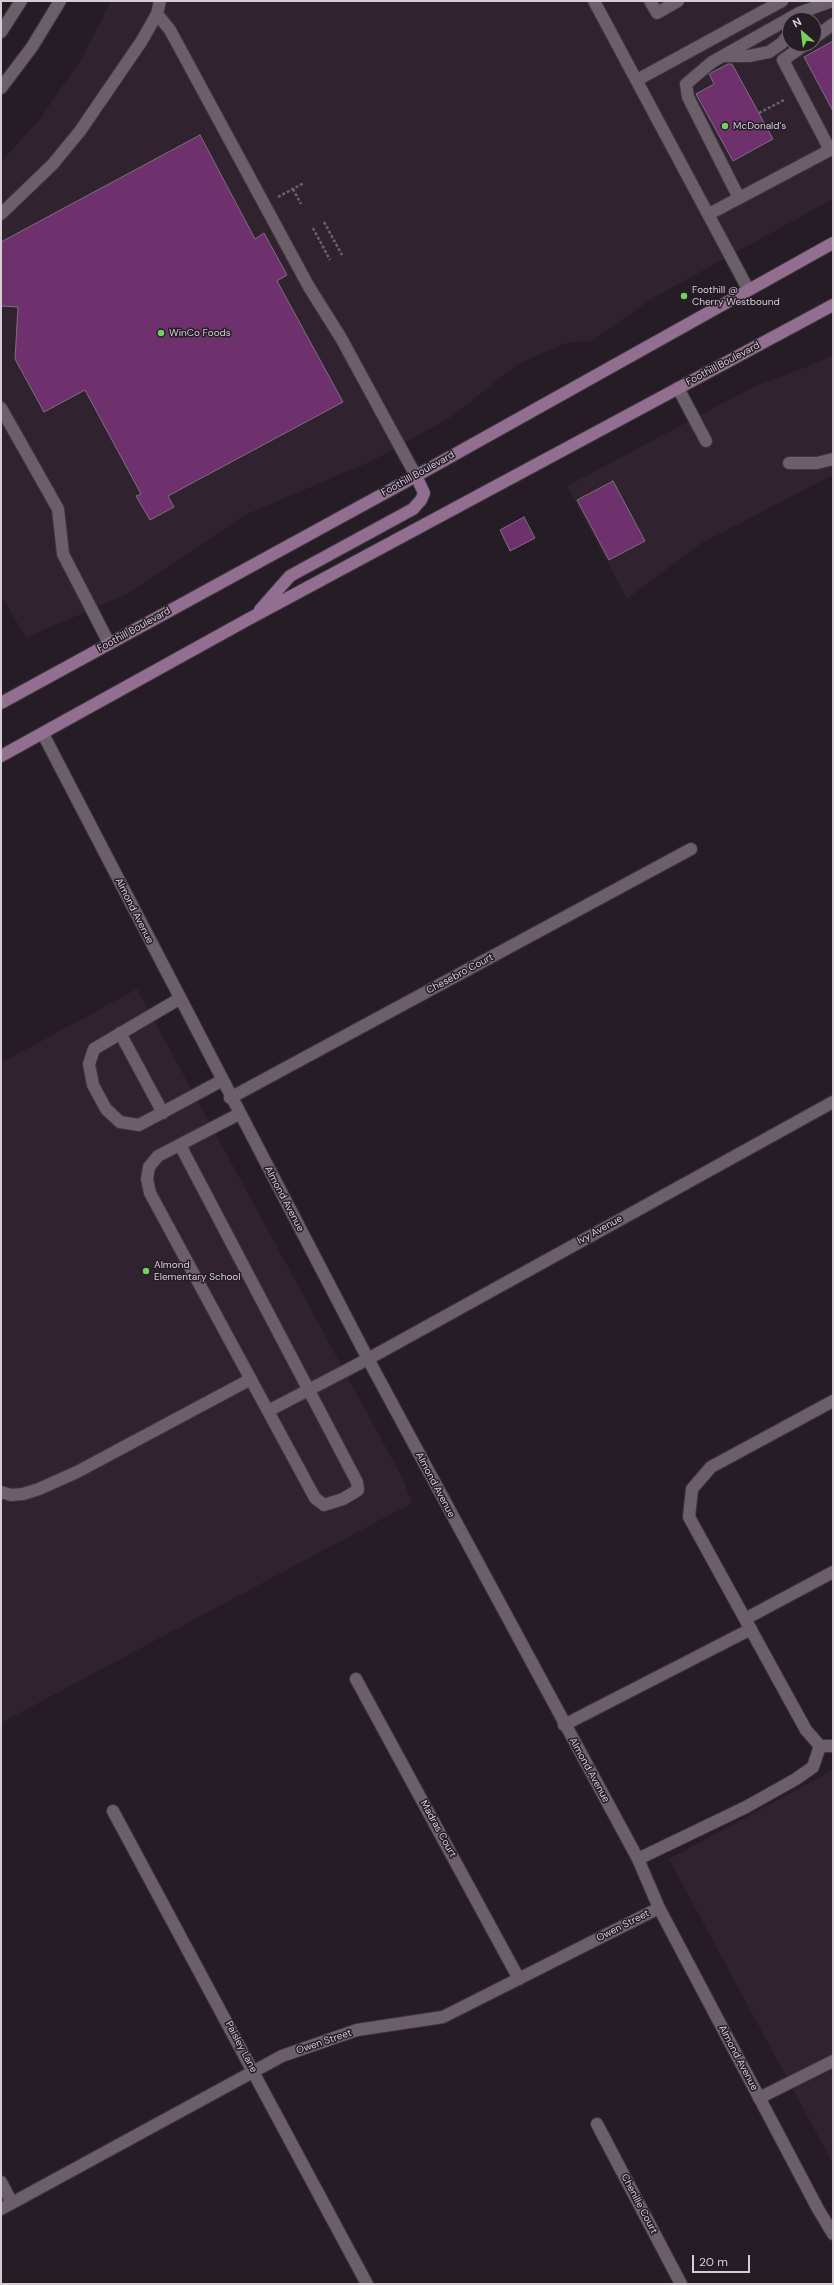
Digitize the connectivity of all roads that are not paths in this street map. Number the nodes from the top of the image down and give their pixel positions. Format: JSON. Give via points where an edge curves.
{"nodes":[{"id":1,"x":21,"y":1,"type":"edge"},
{"id":2,"x":60,"y":1,"type":"edge"},
{"id":3,"x":160,"y":1,"type":"edge"},
{"id":4,"x":594,"y":1,"type":"edge"},
{"id":5,"x":650,"y":1,"type":"edge"},
{"id":6,"x":678,"y":1,"type":"edge"},
{"id":7,"x":782,"y":1,"type":"edge"},
{"id":8,"x":833,"y":1,"type":"edge"},
{"id":9,"x":807,"y":12,"type":"edge"},
{"id":10,"x":157,"y":14,"type":"junction"},
{"id":11,"x":782,"y":24,"type":"edge"},
{"id":12,"x":833,"y":24,"type":"edge"},
{"id":13,"x":1,"y":32,"type":"edge"},
{"id":14,"x":822,"y":32,"type":"edge"},
{"id":15,"x":782,"y":43,"type":"edge"},
{"id":16,"x":794,"y":52,"type":"edge"},
{"id":17,"x":722,"y":56,"type":"junction"},
{"id":18,"x":637,"y":80,"type":"junction"},
{"id":19,"x":1,"y":88,"type":"edge"},
{"id":20,"x":831,"y":151,"type":"edge"},
{"id":21,"x":739,"y":198,"type":"junction"},
{"id":22,"x":1,"y":214,"type":"edge"},
{"id":23,"x":709,"y":214,"type":"junction"},
{"id":24,"x":833,"y":243,"type":"edge"},
{"id":25,"x":748,"y":289,"type":"junction"},
{"id":26,"x":833,"y":305,"type":"edge"},
{"id":27,"x":678,"y":388,"type":"junction"},
{"id":28,"x":1,"y":408,"type":"edge"},
{"id":29,"x":706,"y":441,"type":"dead end"},
{"id":30,"x":833,"y":459,"type":"edge"},
{"id":31,"x":789,"y":463,"type":"dead end"},
{"id":32,"x":416,"y":476,"type":"junction"},
{"id":33,"x":254,"y":617,"type":"junction"},
{"id":34,"x":109,"y":643,"type":"junction"},
{"id":35,"x":1,"y":703,"type":"edge"},
{"id":36,"x":43,"y":734,"type":"junction"},
{"id":37,"x":1,"y":756,"type":"edge"},
{"id":38,"x":691,"y":849,"type":"dead end"},
{"id":39,"x":179,"y":999,"type":"junction"},
{"id":40,"x":120,"y":1033,"type":"junction"},
{"id":41,"x":221,"y":1081,"type":"junction"},
{"id":42,"x":230,"y":1098,"type":"junction"},
{"id":43,"x":833,"y":1102,"type":"edge"},
{"id":44,"x":163,"y":1113,"type":"junction"},
{"id":45,"x":239,"y":1114,"type":"junction"},
{"id":46,"x":180,"y":1145,"type":"junction"},
{"id":47,"x":368,"y":1359,"type":"junction"},
{"id":48,"x":251,"y":1379,"type":"junction"},
{"id":49,"x":309,"y":1390,"type":"junction"},
{"id":50,"x":833,"y":1401,"type":"edge"},
{"id":51,"x":268,"y":1411,"type":"junction"},
{"id":52,"x":1,"y":1492,"type":"edge"},
{"id":53,"x":833,"y":1572,"type":"edge"},
{"id":54,"x":748,"y":1624,"type":"junction"},
{"id":55,"x":356,"y":1679,"type":"dead end"},
{"id":56,"x":564,"y":1725,"type":"junction"},
{"id":57,"x":820,"y":1746,"type":"junction"},
{"id":58,"x":833,"y":1746,"type":"edge"},
{"id":59,"x":113,"y":1810,"type":"dead end"},
{"id":60,"x":638,"y":1859,"type":"junction"},
{"id":61,"x":659,"y":1908,"type":"junction"},
{"id":62,"x":519,"y":1979,"type":"junction"},
{"id":63,"x":833,"y":2061,"type":"edge"},
{"id":64,"x":254,"y":2070,"type":"junction"},
{"id":65,"x":759,"y":2098,"type":"junction"},
{"id":66,"x":597,"y":2124,"type":"dead end"},
{"id":67,"x":1,"y":2182,"type":"edge"},
{"id":68,"x":12,"y":2203,"type":"junction"},
{"id":69,"x":1,"y":2209,"type":"edge"},
{"id":70,"x":833,"y":2234,"type":"edge"},
{"id":71,"x":367,"y":2284,"type":"edge"},
{"id":72,"x":681,"y":2284,"type":"edge"}],
"edges":[{"from":1,"to":13,"type":"street"},
{"from":2,"to":19,"type":"street","via":[[32,47]]},
{"from":3,"to":10,"type":"street"},
{"from":4,"to":18,"type":"street"},
{"from":5,"to":6,"type":"street","via":[[657,13]]},
{"from":7,"to":18,"type":"street"},
{"from":8,"to":9,"type":"street"},
{"from":10,"to":22,"type":"street","via":[[141,42],[80,131],[53,164]]},
{"from":10,"to":32,"type":"street","via":[[170,30],[309,287],[341,338]]},
{"from":11,"to":17,"type":"street"},
{"from":12,"to":14,"type":"street"},
{"from":15,"to":17,"type":"street","via":[[769,52],[749,56]]},
{"from":16,"to":20,"type":"street","via":[[783,60]]},
{"from":17,"to":21,"type":"street","via":[[686,84],[688,97]]},
{"from":18,"to":23,"type":"street"},
{"from":20,"to":21,"type":"street"},
{"from":21,"to":23,"type":"street"},
{"from":23,"to":25,"type":"street"},
{"from":24,"to":25,"type":"main road","name":"Foothill Boulevard"},
{"from":25,"to":32,"type":"main road","name":"Foothill Boulevard"},
{"from":26,"to":27,"type":"main road","name":"Foothill Boulevard"},
{"from":27,"to":29,"type":"street"},
{"from":27,"to":33,"type":"main road","name":"Foothill Boulevard"},
{"from":28,"to":34,"type":"street","via":[[58,509],[63,554]]},
{"from":30,"to":31,"type":"street","via":[[817,463]]},
{"from":32,"to":33,"type":"main road","via":[[424,493],[413,509],[290,576]]},
{"from":32,"to":34,"type":"main road","name":"Foothill Boulevard"},
{"from":33,"to":36,"type":"main road","name":"Foothill Boulevard"},
{"from":34,"to":35,"type":"main road","name":"Foothill Boulevard"},
{"from":36,"to":37,"type":"main road","name":"Foothill Boulevard"},
{"from":36,"to":39,"type":"street","name":"Almond Avenue"},
{"from":38,"to":42,"type":"street","name":"Chesebro Court"},
{"from":39,"to":40,"type":"street"},
{"from":39,"to":41,"type":"street","name":"Almond Avenue"},
{"from":40,"to":44,"type":"street"},
{"from":40,"to":44,"type":"street","via":[[94,1049],[89,1064],[93,1085],[106,1109],[120,1122],[139,1125]]},
{"from":41,"to":42,"type":"street","name":"Almond Avenue"},
{"from":41,"to":44,"type":"street"},
{"from":42,"to":45,"type":"street","name":"Almond Avenue"},
{"from":43,"to":47,"type":"street","name":"Ivy Avenue"},
{"from":45,"to":46,"type":"street"},
{"from":45,"to":47,"type":"street","name":"Almond Avenue"},
{"from":46,"to":48,"type":"street","via":[[158,1156],[149,1167],[147,1179],[150,1192]]},
{"from":46,"to":49,"type":"street"},
{"from":47,"to":49,"type":"street","name":"Ivy Avenue"},
{"from":47,"to":56,"type":"street","name":"Almond Avenue"},
{"from":48,"to":51,"type":"street"},
{"from":48,"to":52,"type":"street","via":[[39,1489],[11,1495]]},
{"from":49,"to":51,"type":"street","name":"Ivy Avenue"},
{"from":49,"to":51,"type":"street","via":[[358,1482],[358,1490],[343,1499],[324,1505],[315,1498]]},
{"from":50,"to":54,"type":"street","via":[[711,1467],[692,1489],[689,1517]]},
{"from":53,"to":54,"type":"street"},
{"from":54,"to":56,"type":"street"},
{"from":54,"to":57,"type":"street","via":[[806,1730]]},
{"from":55,"to":62,"type":"street","name":"Madras Court"},
{"from":56,"to":60,"type":"street","name":"Almond Avenue"},
{"from":57,"to":58,"type":"street"},
{"from":57,"to":60,"type":"street","via":[[812,1767],[796,1779],[746,1807]]},
{"from":59,"to":64,"type":"street","name":"Paisley Lane"},
{"from":60,"to":61,"type":"street","name":"Almond Avenue"},
{"from":61,"to":62,"type":"street","name":"Owen Street"},
{"from":61,"to":65,"type":"street","name":"Almond Avenue"},
{"from":62,"to":64,"type":"street","name":"Owen Street","via":[[443,2017],[357,2030],[282,2056]]},
{"from":63,"to":65,"type":"street"},
{"from":64,"to":68,"type":"street","name":"Owen Street"},
{"from":64,"to":71,"type":"street","name":"Paisley Lane"},
{"from":65,"to":70,"type":"street","name":"Almond Avenue"},
{"from":66,"to":72,"type":"street","name":"Chenille Court"},
{"from":67,"to":68,"type":"street"},
{"from":68,"to":69,"type":"street","name":"Owen Street"}]}
